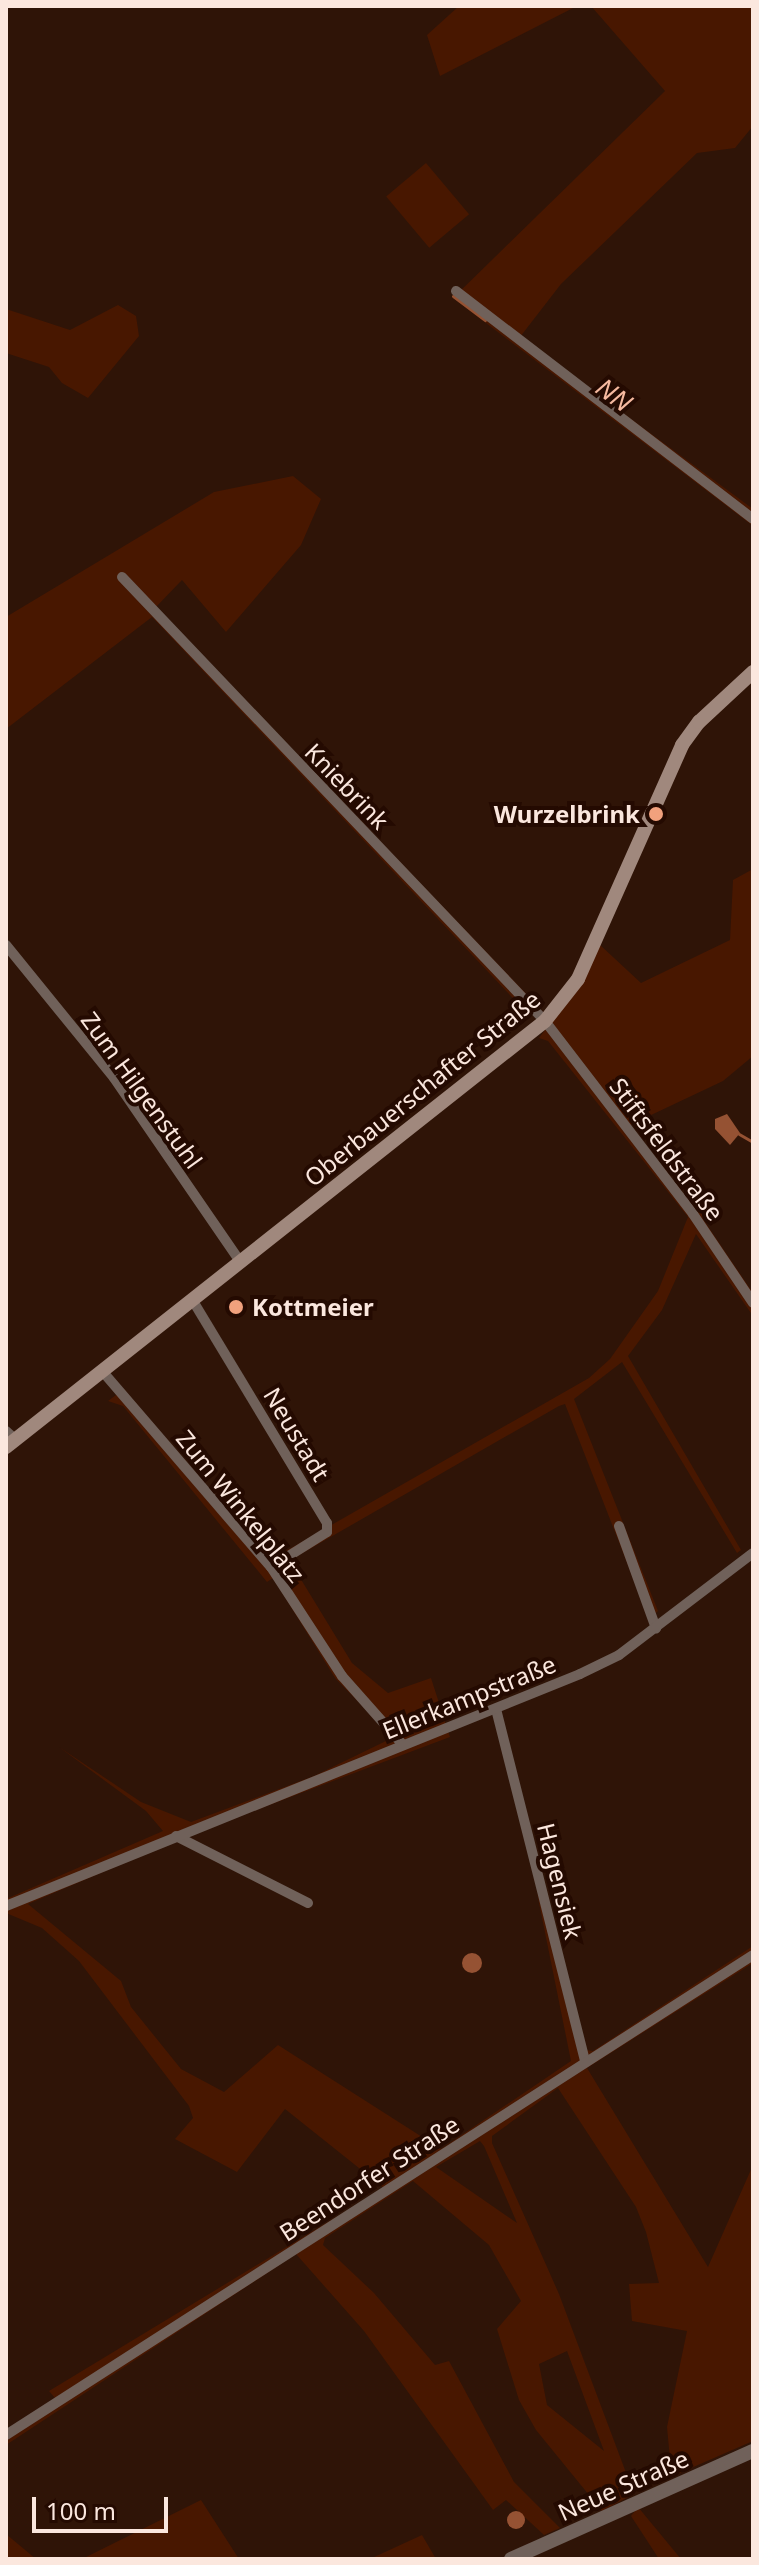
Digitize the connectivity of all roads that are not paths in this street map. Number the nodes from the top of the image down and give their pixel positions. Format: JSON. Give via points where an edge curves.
{"nodes":[{"id":1,"x":456,"y":291,"type":"dead end"},
{"id":2,"x":753,"y":519,"type":"edge"},
{"id":3,"x":122,"y":577,"type":"dead end"},
{"id":4,"x":753,"y":672,"type":"edge"},
{"id":5,"x":6,"y":945,"type":"edge"},
{"id":6,"x":545,"y":1021,"type":"junction"},
{"id":7,"x":241,"y":1263,"type":"junction"},
{"id":8,"x":193,"y":1301,"type":"junction"},
{"id":9,"x":753,"y":1303,"type":"edge"},
{"id":10,"x":103,"y":1372,"type":"junction"},
{"id":11,"x":9,"y":1439,"type":"edge"},
{"id":12,"x":619,"y":1526,"type":"dead end"},
{"id":13,"x":753,"y":1553,"type":"edge"},
{"id":14,"x":271,"y":1567,"type":"junction"},
{"id":15,"x":656,"y":1628,"type":"junction"},
{"id":16,"x":496,"y":1709,"type":"junction"},
{"id":17,"x":403,"y":1745,"type":"junction"},
{"id":18,"x":176,"y":1836,"type":"junction"},
{"id":19,"x":308,"y":1903,"type":"dead end"},
{"id":20,"x":6,"y":1906,"type":"edge"},
{"id":21,"x":753,"y":1955,"type":"edge"},
{"id":22,"x":585,"y":2062,"type":"junction"},
{"id":23,"x":6,"y":2435,"type":"edge"},
{"id":24,"x":753,"y":2451,"type":"edge"},
{"id":25,"x":511,"y":2559,"type":"edge"}],
"edges":[{"from":1,"to":2,"type":"street"},
{"from":3,"to":6,"type":"street","name":"Kniebrink"},
{"from":4,"to":6,"type":"main road","name":"Oberbauerschafter Straße","via":[[682,745],[578,979]]},
{"from":5,"to":7,"type":"street","name":"Zum Hilgenstuhl","via":[[114,1078]]},
{"from":6,"to":7,"type":"main road","name":"Oberbauerschafter Straße"},
{"from":6,"to":9,"type":"street","name":"Stiftsfeldstraße","via":[[695,1216]]},
{"from":7,"to":8,"type":"main road","name":"Oberbauerschafter Straße"},
{"from":8,"to":10,"type":"main road","name":"Oberbauerschafter Straße"},
{"from":8,"to":14,"type":"street","name":"Neustadt","via":[[327,1523],[327,1532]]},
{"from":10,"to":11,"type":"main road","name":"Oberbauerschafter Straße"},
{"from":10,"to":14,"type":"street","name":"Zum Winkelplatz"},
{"from":12,"to":15,"type":"street"},
{"from":13,"to":15,"type":"street","name":"Ellerkampstraße"},
{"from":14,"to":17,"type":"street","name":"Zum Winkelplatz","via":[[342,1676]]},
{"from":15,"to":16,"type":"street","name":"Ellerkampstraße","via":[[619,1655]]},
{"from":16,"to":17,"type":"street","name":"Ellerkampstraße"},
{"from":16,"to":22,"type":"street","name":"Hagensiek"},
{"from":17,"to":18,"type":"street","name":"Ellerkampstraße"},
{"from":18,"to":19,"type":"street"},
{"from":18,"to":20,"type":"street","name":"Ellerkampstraße"},
{"from":21,"to":22,"type":"street","name":"Beendorfer Straße"},
{"from":22,"to":23,"type":"street","name":"Beendorfer Straße"},
{"from":24,"to":25,"type":"street","name":"Neue Straße"}]}
